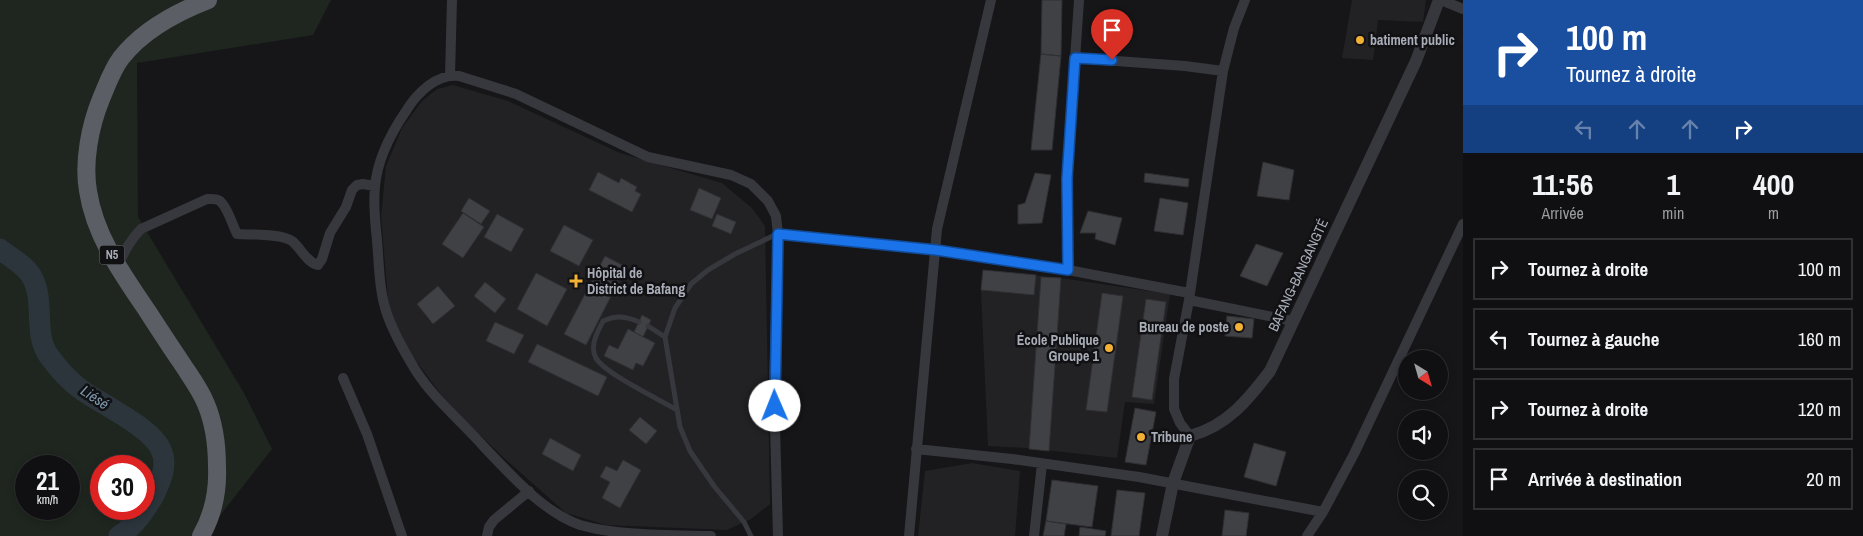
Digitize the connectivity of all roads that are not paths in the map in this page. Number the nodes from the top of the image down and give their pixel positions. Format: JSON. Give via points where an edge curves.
{"nodes":[{"id":1,"x":208,"y":0,"type":"edge"},
{"id":2,"x":452,"y":0,"type":"edge"},
{"id":3,"x":991,"y":0,"type":"edge"},
{"id":4,"x":1079,"y":0,"type":"edge"},
{"id":5,"x":1245,"y":0,"type":"edge"},
{"id":6,"x":1440,"y":0,"type":"edge"},
{"id":7,"x":1463,"y":9,"type":"edge"},
{"id":8,"x":1075,"y":58,"type":"junction"},
{"id":9,"x":1223,"y":71,"type":"junction"},
{"id":10,"x":450,"y":75,"type":"junction"},
{"id":11,"x":375,"y":186,"type":"junction"},
{"id":12,"x":1463,"y":224,"type":"edge"},
{"id":13,"x":778,"y":234,"type":"junction"},
{"id":14,"x":936,"y":250,"type":"junction"},
{"id":15,"x":117,"y":267,"type":"junction"},
{"id":16,"x":1068,"y":270,"type":"junction"},
{"id":17,"x":1189,"y":296,"type":"junction"},
{"id":18,"x":1293,"y":321,"type":"junction"},
{"id":19,"x":639,"y":322,"type":"dead end"},
{"id":20,"x":648,"y":326,"type":"dead end"},
{"id":21,"x":665,"y":337,"type":"junction"},
{"id":22,"x":343,"y":378,"type":"dead end"},
{"id":23,"x":677,"y":410,"type":"junction"},
{"id":24,"x":1190,"y":436,"type":"junction"},
{"id":25,"x":916,"y":449,"type":"junction"},
{"id":26,"x":1042,"y":464,"type":"junction"},
{"id":27,"x":1173,"y":483,"type":"junction"},
{"id":28,"x":529,"y":491,"type":"junction"},
{"id":29,"x":1323,"y":512,"type":"junction"},
{"id":30,"x":668,"y":535,"type":"edge"},
{"id":31,"x":201,"y":536,"type":"edge"},
{"id":32,"x":402,"y":536,"type":"edge"},
{"id":33,"x":487,"y":536,"type":"edge"},
{"id":34,"x":711,"y":536,"type":"edge"},
{"id":35,"x":751,"y":536,"type":"edge"},
{"id":36,"x":778,"y":536,"type":"edge"},
{"id":37,"x":909,"y":536,"type":"edge"},
{"id":38,"x":1034,"y":536,"type":"edge"},
{"id":39,"x":1162,"y":536,"type":"edge"},
{"id":40,"x":1307,"y":536,"type":"edge"}],
"edges":[{"from":1,"to":15,"type":"highway","number":"N5","via":[[144,35],[121,58],[99,104],[89,147],[88,193],[97,223]]},
{"from":2,"to":10,"type":"street"},
{"from":3,"to":14,"type":"street","via":[[940,215]]},
{"from":4,"to":8,"type":"street"},
{"from":5,"to":9,"type":"street"},
{"from":6,"to":7,"type":"street"},
{"from":6,"to":18,"type":"street","name":"BAFANG-BANGANGTÉ","via":[[1416,61]]},
{"from":8,"to":9,"type":"street"},
{"from":8,"to":16,"type":"street","via":[[1067,179]]},
{"from":9,"to":17,"type":"street"},
{"from":10,"to":11,"type":"street","via":[[429,85],[410,104],[388,141]]},
{"from":10,"to":13,"type":"street","via":[[516,94],[648,157],[731,175],[751,184],[768,201],[776,216]]},
{"from":11,"to":15,"type":"street","via":[[357,185],[352,190],[318,265],[285,237],[237,234],[220,201],[207,199],[141,229]]},
{"from":11,"to":28,"type":"street","via":[[380,283],[386,313],[398,340],[417,372],[440,400]]},
{"from":12,"to":29,"type":"street","via":[[1354,454]]},
{"from":13,"to":14,"type":"street"},
{"from":13,"to":21,"type":"lane","via":[[735,254],[691,284],[675,308]]},
{"from":13,"to":36,"type":"street","via":[[774,388]]},
{"from":14,"to":16,"type":"street"},
{"from":14,"to":25,"type":"street"},
{"from":15,"to":31,"type":"highway","number":"N5","via":[[207,405],[218,477],[215,500]]},
{"from":16,"to":17,"type":"street"},
{"from":17,"to":18,"type":"street"},
{"from":17,"to":24,"type":"street","via":[[1174,379],[1174,409]]},
{"from":18,"to":24,"type":"street","name":"BAFANG-BANGANGTÉ","via":[[1270,370],[1254,392],[1228,418],[1206,432]]},
{"from":19,"to":23,"type":"lane","via":[[625,316],[613,316],[603,321],[593,347],[596,358],[615,375]]},
{"from":20,"to":21,"type":"lane"},
{"from":21,"to":23,"type":"lane"},
{"from":22,"to":32,"type":"street","via":[[367,434]]},
{"from":23,"to":35,"type":"lane","via":[[690,451]]},
{"from":24,"to":27,"type":"street"},
{"from":25,"to":26,"type":"street"},
{"from":25,"to":37,"type":"street"},
{"from":26,"to":27,"type":"street"},
{"from":26,"to":38,"type":"street"},
{"from":27,"to":29,"type":"street"},
{"from":27,"to":39,"type":"street"},
{"from":28,"to":30,"type":"street","via":[[578,524],[616,533]]},
{"from":28,"to":33,"type":"street","via":[[494,520]]},
{"from":29,"to":40,"type":"street"},
{"from":30,"to":34,"type":"street"}]}
